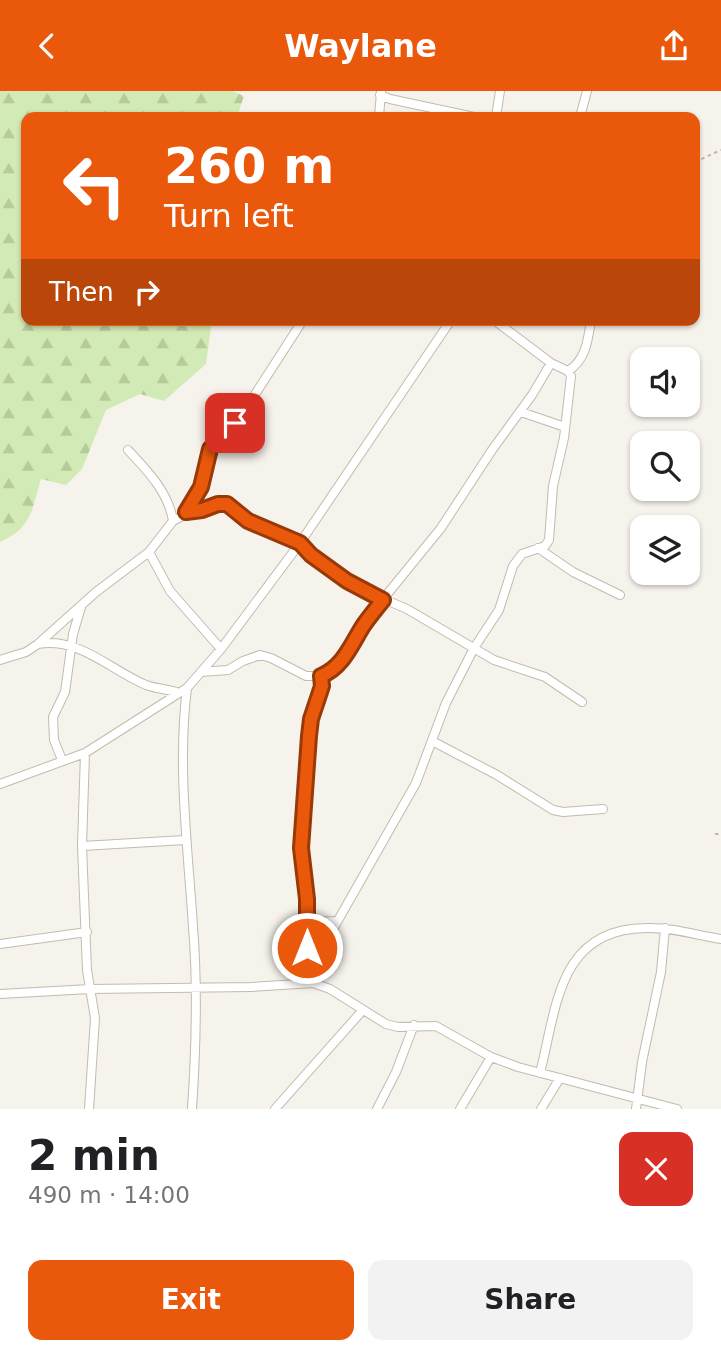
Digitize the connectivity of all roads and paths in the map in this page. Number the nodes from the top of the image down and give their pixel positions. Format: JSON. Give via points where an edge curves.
{"nodes":[{"id":1,"x":500,"y":91,"type":"edge"},
{"id":2,"x":587,"y":91,"type":"edge"},
{"id":3,"x":381,"y":93,"type":"edge"},
{"id":4,"x":379,"y":112,"type":"edge"},
{"id":5,"x":451,"y":112,"type":"edge"},
{"id":6,"x":497,"y":112,"type":"edge"},
{"id":7,"x":581,"y":112,"type":"edge"},
{"id":8,"x":721,"y":150,"type":"edge"},
{"id":9,"x":700,"y":160,"type":"edge"},
{"id":10,"x":299,"y":326,"type":"edge"},
{"id":11,"x":447,"y":326,"type":"edge"},
{"id":12,"x":502,"y":326,"type":"edge"},
{"id":13,"x":590,"y":326,"type":"edge"},
{"id":14,"x":551,"y":363,"type":"junction"},
{"id":15,"x":568,"y":371,"type":"junction"},
{"id":16,"x":521,"y":412,"type":"junction"},
{"id":17,"x":565,"y":427,"type":"junction"},
{"id":18,"x":128,"y":450,"type":"dead end"},
{"id":19,"x":186,"y":512,"type":"junction"},
{"id":20,"x":173,"y":521,"type":"junction"},
{"id":21,"x":300,"y":543,"type":"junction"},
{"id":22,"x":538,"y":548,"type":"junction"},
{"id":23,"x":149,"y":552,"type":"junction"},
{"id":24,"x":620,"y":595,"type":"dead end"},
{"id":25,"x":383,"y":600,"type":"junction"},
{"id":26,"x":81,"y":607,"type":"junction"},
{"id":27,"x":38,"y":644,"type":"junction"},
{"id":28,"x":71,"y":646,"type":"junction"},
{"id":29,"x":222,"y":649,"type":"junction"},
{"id":30,"x":474,"y":649,"type":"junction"},
{"id":31,"x":0,"y":660,"type":"edge"},
{"id":32,"x":201,"y":673,"type":"junction"},
{"id":33,"x":321,"y":676,"type":"junction"},
{"id":34,"x":187,"y":688,"type":"junction"},
{"id":35,"x":179,"y":693,"type":"junction"},
{"id":36,"x":582,"y":702,"type":"dead end"},
{"id":37,"x":432,"y":741,"type":"junction"},
{"id":38,"x":85,"y":753,"type":"junction"},
{"id":39,"x":62,"y":760,"type":"junction"},
{"id":40,"x":0,"y":784,"type":"edge"},
{"id":41,"x":603,"y":809,"type":"dead end"},
{"id":42,"x":715,"y":834,"type":"dead end"},
{"id":43,"x":721,"y":834,"type":"edge"},
{"id":44,"x":186,"y":840,"type":"junction"},
{"id":45,"x":82,"y":846,"type":"junction"},
{"id":46,"x":337,"y":921,"type":"junction"},
{"id":47,"x":307,"y":922,"type":"junction"},
{"id":48,"x":664,"y":928,"type":"junction"},
{"id":49,"x":87,"y":932,"type":"junction"},
{"id":50,"x":721,"y":939,"type":"edge"},
{"id":51,"x":0,"y":944,"type":"edge"},
{"id":52,"x":314,"y":964,"type":"junction"},
{"id":53,"x":303,"y":982,"type":"junction"},
{"id":54,"x":195,"y":987,"type":"junction"},
{"id":55,"x":90,"y":989,"type":"junction"},
{"id":56,"x":0,"y":994,"type":"edge"},
{"id":57,"x":362,"y":1011,"type":"junction"},
{"id":58,"x":414,"y":1025,"type":"junction"},
{"id":59,"x":491,"y":1057,"type":"junction"},
{"id":60,"x":540,"y":1073,"type":"junction"},
{"id":61,"x":559,"y":1078,"type":"junction"},
{"id":62,"x":637,"y":1104,"type":"edge"},
{"id":63,"x":89,"y":1109,"type":"edge"},
{"id":64,"x":192,"y":1109,"type":"edge"},
{"id":65,"x":275,"y":1109,"type":"edge"},
{"id":66,"x":377,"y":1109,"type":"edge"},
{"id":67,"x":460,"y":1109,"type":"edge"},
{"id":68,"x":541,"y":1109,"type":"edge"},
{"id":69,"x":677,"y":1109,"type":"edge"}],
"edges":[{"from":1,"to":6,"type":"street"},
{"from":2,"to":7,"type":"street"},
{"from":3,"to":4,"type":"street"},
{"from":3,"to":5,"type":"street"},
{"from":8,"to":9,"type":"path"},
{"from":10,"to":19,"type":"street","via":[[243,413],[210,449],[201,487]]},
{"from":11,"to":21,"type":"street"},
{"from":12,"to":14,"type":"street"},
{"from":13,"to":15,"type":"street","via":[[582,356]]},
{"from":14,"to":15,"type":"street"},
{"from":14,"to":16,"type":"street"},
{"from":15,"to":17,"type":"street","via":[[572,379]]},
{"from":16,"to":17,"type":"street"},
{"from":16,"to":25,"type":"street","via":[[441,529]]},
{"from":17,"to":22,"type":"street","via":[[549,540]]},
{"from":18,"to":20,"type":"street","via":[[168,500]]},
{"from":19,"to":20,"type":"street"},
{"from":19,"to":21,"type":"street","via":[[227,504],[248,521]]},
{"from":20,"to":23,"type":"street"},
{"from":21,"to":25,"type":"street","via":[[347,581]]},
{"from":21,"to":29,"type":"street"},
{"from":22,"to":24,"type":"street"},
{"from":22,"to":30,"type":"street","via":[[518,558],[499,610]]},
{"from":23,"to":26,"type":"street"},
{"from":23,"to":29,"type":"street","via":[[170,591]]},
{"from":25,"to":30,"type":"street"},
{"from":25,"to":33,"type":"street","via":[[343,659]]},
{"from":26,"to":27,"type":"street"},
{"from":26,"to":28,"type":"street"},
{"from":27,"to":28,"type":"street"},
{"from":27,"to":31,"type":"street"},
{"from":28,"to":35,"type":"street","via":[[145,685]]},
{"from":28,"to":39,"type":"street","via":[[65,692],[52,727]]},
{"from":29,"to":32,"type":"street"},
{"from":30,"to":36,"type":"street","via":[[545,677]]},
{"from":30,"to":37,"type":"street"},
{"from":32,"to":33,"type":"street","via":[[228,670],[263,655],[306,676]]},
{"from":32,"to":34,"type":"street"},
{"from":33,"to":47,"type":"street","via":[[309,736],[301,848]]},
{"from":34,"to":35,"type":"street"},
{"from":34,"to":44,"type":"street"},
{"from":35,"to":38,"type":"street"},
{"from":37,"to":41,"type":"street","via":[[553,810]]},
{"from":37,"to":46,"type":"street","via":[[412,790]]},
{"from":38,"to":39,"type":"street"},
{"from":38,"to":45,"type":"street"},
{"from":39,"to":40,"type":"street"},
{"from":42,"to":43,"type":"path"},
{"from":44,"to":45,"type":"street"},
{"from":44,"to":54,"type":"street"},
{"from":45,"to":49,"type":"street"},
{"from":46,"to":47,"type":"street"},
{"from":46,"to":52,"type":"street"},
{"from":47,"to":52,"type":"street","via":[[307,951]]},
{"from":48,"to":50,"type":"street"},
{"from":48,"to":60,"type":"street","via":[[612,933],[579,954],[561,988]]},
{"from":48,"to":62,"type":"street","via":[[661,972]]},
{"from":49,"to":51,"type":"street"},
{"from":49,"to":55,"type":"street"},
{"from":52,"to":53,"type":"street"},
{"from":53,"to":54,"type":"street"},
{"from":53,"to":57,"type":"street","via":[[322,985]]},
{"from":54,"to":55,"type":"street"},
{"from":54,"to":64,"type":"street"},
{"from":55,"to":56,"type":"street"},
{"from":55,"to":63,"type":"street","via":[[95,1018]]},
{"from":57,"to":58,"type":"street","via":[[393,1026]]},
{"from":57,"to":65,"type":"street"},
{"from":58,"to":59,"type":"street","via":[[436,1026]]},
{"from":58,"to":66,"type":"street"},
{"from":59,"to":60,"type":"street"},
{"from":59,"to":67,"type":"street"},
{"from":60,"to":61,"type":"street"},
{"from":61,"to":62,"type":"street"},
{"from":61,"to":68,"type":"street"},
{"from":62,"to":69,"type":"street"}]}
